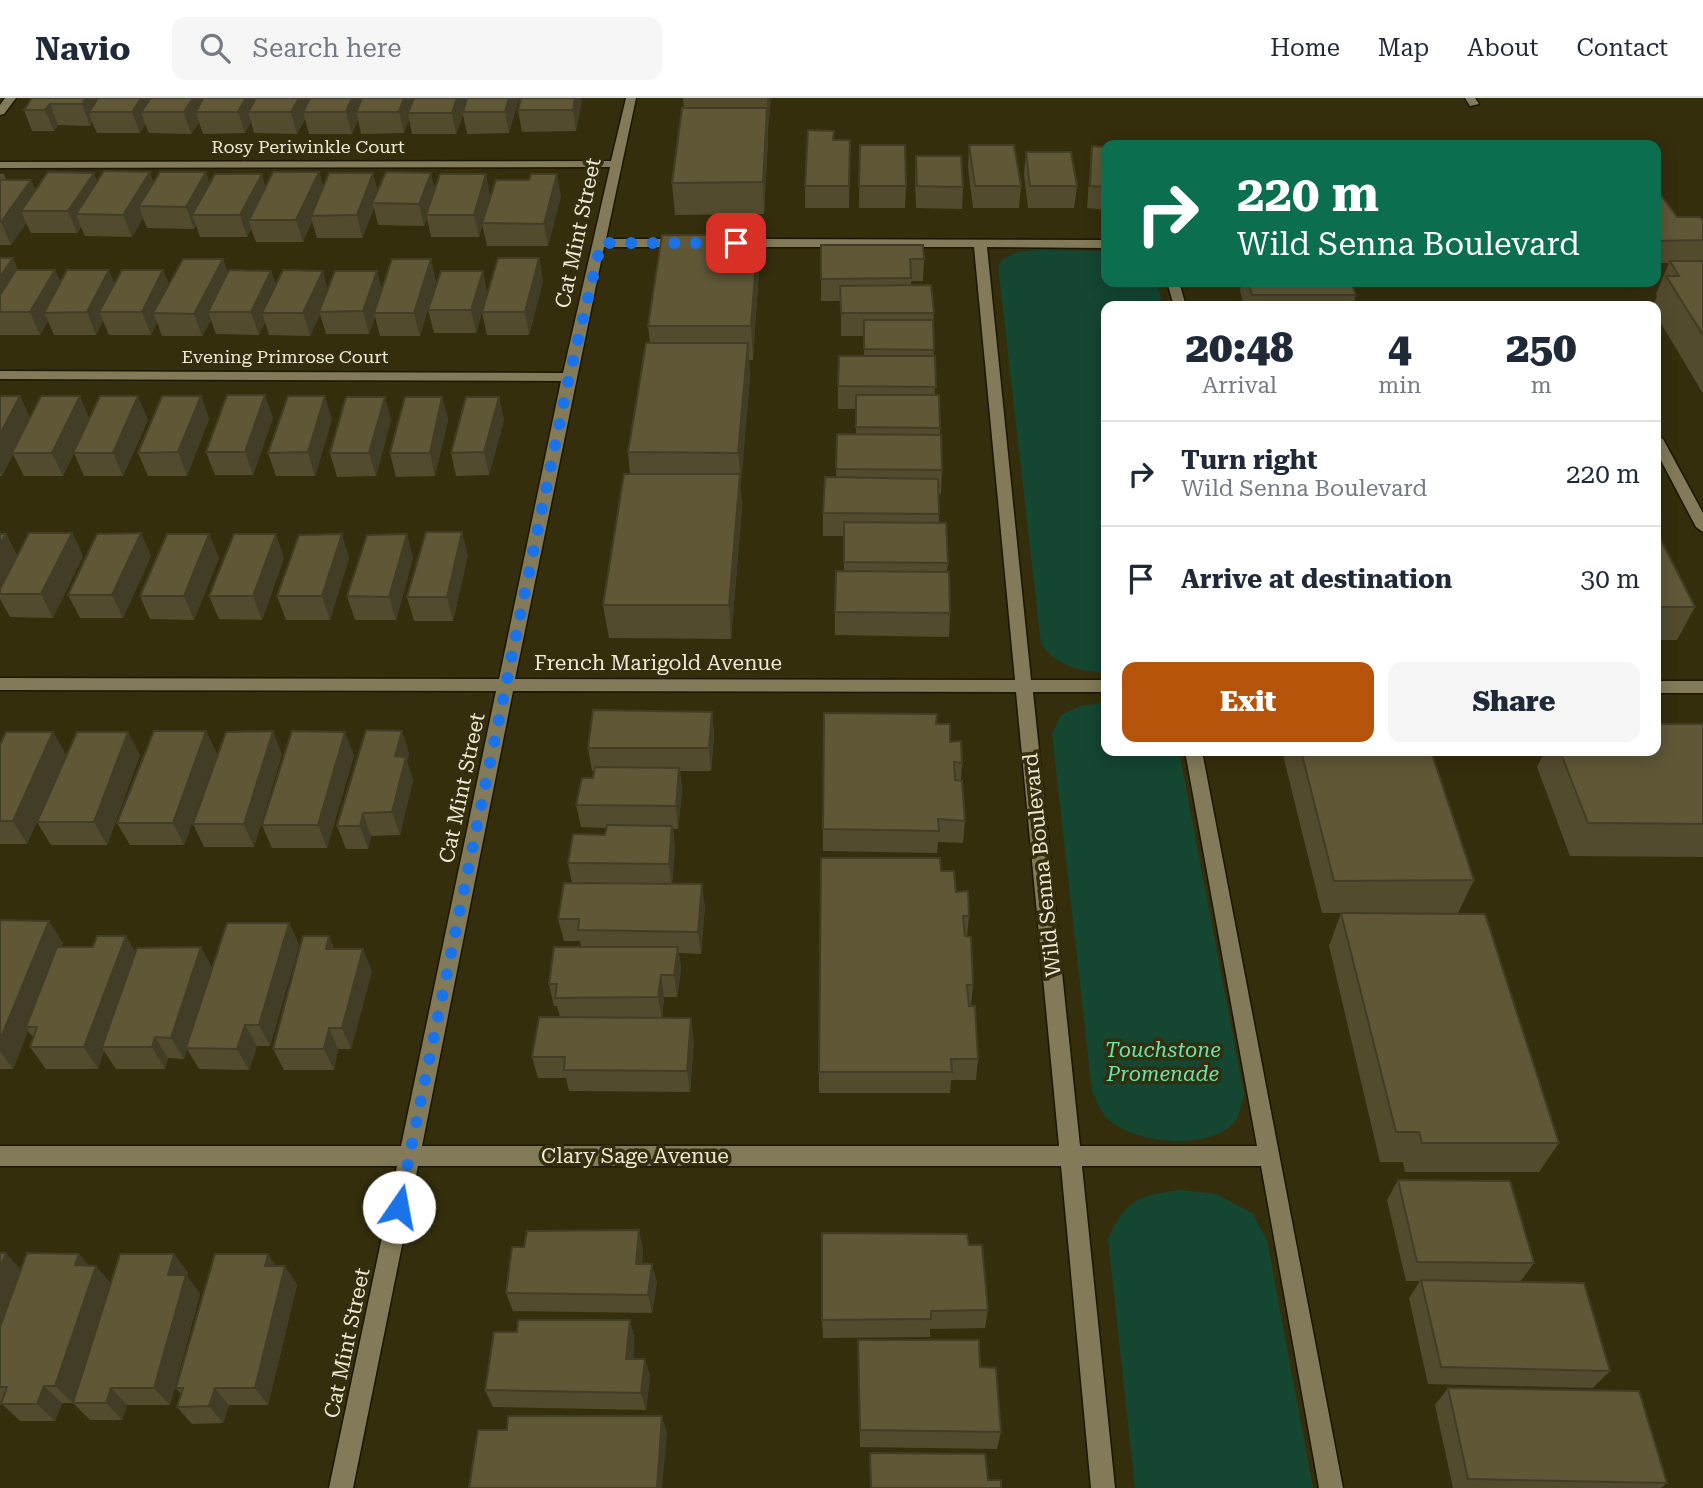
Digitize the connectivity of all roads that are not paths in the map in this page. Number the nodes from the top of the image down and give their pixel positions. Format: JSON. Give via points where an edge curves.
{"nodes":[{"id":1,"x":11,"y":98,"type":"edge"},
{"id":2,"x":631,"y":98,"type":"edge"},
{"id":3,"x":0,"y":112,"type":"edge"},
{"id":4,"x":617,"y":164,"type":"junction"},
{"id":5,"x":0,"y":165,"type":"edge"},
{"id":6,"x":601,"y":243,"type":"junction"},
{"id":7,"x":695,"y":243,"type":"edge"},
{"id":8,"x":723,"y":243,"type":"edge"},
{"id":9,"x":980,"y":243,"type":"junction"},
{"id":10,"x":1101,"y":244,"type":"edge"},
{"id":11,"x":0,"y":375,"type":"edge"},
{"id":12,"x":569,"y":377,"type":"junction"},
{"id":13,"x":1661,"y":448,"type":"edge"},
{"id":14,"x":1703,"y":527,"type":"edge"},
{"id":15,"x":0,"y":684,"type":"edge"},
{"id":16,"x":506,"y":685,"type":"junction"},
{"id":17,"x":1024,"y":686,"type":"junction"},
{"id":18,"x":1101,"y":686,"type":"edge"},
{"id":19,"x":1661,"y":687,"type":"edge"},
{"id":20,"x":1703,"y":687,"type":"edge"},
{"id":21,"x":1196,"y":756,"type":"edge"},
{"id":22,"x":0,"y":1156,"type":"edge"},
{"id":23,"x":409,"y":1156,"type":"junction"},
{"id":24,"x":1070,"y":1156,"type":"junction"},
{"id":25,"x":1269,"y":1156,"type":"junction"},
{"id":26,"x":341,"y":1488,"type":"edge"},
{"id":27,"x":1103,"y":1488,"type":"edge"},
{"id":28,"x":1331,"y":1488,"type":"edge"}],
"edges":[{"from":1,"to":3,"type":"street"},
{"from":2,"to":4,"type":"street","name":"Cat Mint Street"},
{"from":4,"to":5,"type":"street","name":"Rosy Periwinkle Court"},
{"from":4,"to":6,"type":"street","name":"Cat Mint Street"},
{"from":6,"to":7,"type":"street"},
{"from":6,"to":12,"type":"street","name":"Cat Mint Street"},
{"from":8,"to":9,"type":"street"},
{"from":9,"to":10,"type":"street"},
{"from":9,"to":17,"type":"street","name":"Wild Senna Boulevard"},
{"from":11,"to":12,"type":"street","name":"Evening Primrose Court"},
{"from":12,"to":16,"type":"street","name":"Cat Mint Street"},
{"from":13,"to":14,"type":"street"},
{"from":15,"to":16,"type":"street","name":"French Marigold Avenue"},
{"from":16,"to":17,"type":"street","name":"French Marigold Avenue"},
{"from":16,"to":23,"type":"street","name":"Cat Mint Street"},
{"from":17,"to":18,"type":"street","name":"French Marigold Avenue"},
{"from":17,"to":24,"type":"street","name":"Wild Senna Boulevard"},
{"from":19,"to":20,"type":"street"},
{"from":21,"to":25,"type":"street"},
{"from":22,"to":23,"type":"street","name":"Clary Sage Avenue"},
{"from":23,"to":24,"type":"street","name":"Clary Sage Avenue"},
{"from":23,"to":26,"type":"street","name":"Cat Mint Street"},
{"from":24,"to":25,"type":"street","name":"Clary Sage Avenue"},
{"from":24,"to":27,"type":"street","name":"Wild Senna Boulevard"},
{"from":25,"to":28,"type":"street"}]}
